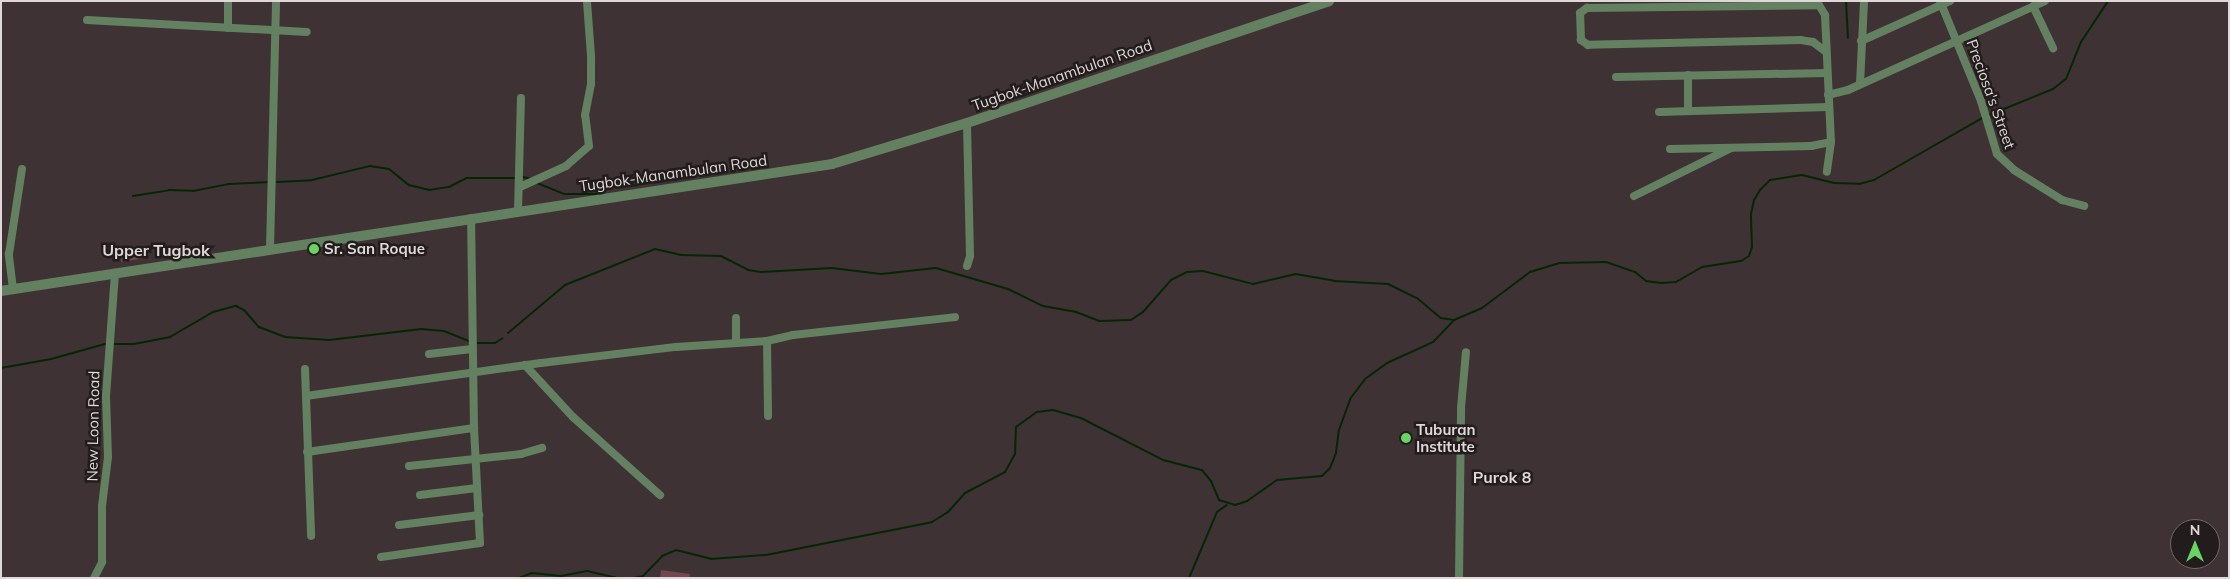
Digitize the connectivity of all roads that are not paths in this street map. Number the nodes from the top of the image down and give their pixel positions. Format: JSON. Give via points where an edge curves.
{"nodes":[{"id":1,"x":228,"y":1,"type":"edge"},
{"id":2,"x":276,"y":1,"type":"edge"},
{"id":3,"x":587,"y":1,"type":"edge"},
{"id":4,"x":1329,"y":1,"type":"edge"},
{"id":5,"x":1864,"y":1,"type":"edge"},
{"id":6,"x":1950,"y":1,"type":"edge"},
{"id":7,"x":2046,"y":1,"type":"edge"},
{"id":8,"x":1941,"y":3,"type":"edge"},
{"id":9,"x":2034,"y":6,"type":"junction"},
{"id":10,"x":87,"y":20,"type":"dead end"},
{"id":11,"x":228,"y":28,"type":"junction"},
{"id":12,"x":275,"y":30,"type":"junction"},
{"id":13,"x":306,"y":32,"type":"dead end"},
{"id":14,"x":1957,"y":40,"type":"junction"},
{"id":15,"x":1861,"y":42,"type":"junction"},
{"id":16,"x":2053,"y":48,"type":"dead end"},
{"id":17,"x":1825,"y":51,"type":"junction"},
{"id":18,"x":1827,"y":73,"type":"junction"},
{"id":19,"x":1688,"y":75,"type":"junction"},
{"id":20,"x":1616,"y":77,"type":"dead end"},
{"id":21,"x":1860,"y":84,"type":"junction"},
{"id":22,"x":1828,"y":95,"type":"junction"},
{"id":23,"x":521,"y":98,"type":"dead end"},
{"id":24,"x":1829,"y":107,"type":"junction"},
{"id":25,"x":1688,"y":111,"type":"junction"},
{"id":26,"x":1660,"y":112,"type":"dead end"},
{"id":27,"x":967,"y":123,"type":"junction"},
{"id":28,"x":1831,"y":142,"type":"junction"},
{"id":29,"x":1732,"y":148,"type":"junction"},
{"id":30,"x":1670,"y":149,"type":"dead end"},
{"id":31,"x":22,"y":169,"type":"dead end"},
{"id":32,"x":1827,"y":172,"type":"dead end"},
{"id":33,"x":520,"y":187,"type":"junction"},
{"id":34,"x":1634,"y":196,"type":"dead end"},
{"id":35,"x":2084,"y":206,"type":"dead end"},
{"id":36,"x":518,"y":211,"type":"junction"},
{"id":37,"x":471,"y":218,"type":"junction"},
{"id":38,"x":270,"y":249,"type":"junction"},
{"id":39,"x":966,"y":266,"type":"dead end"},
{"id":40,"x":115,"y":273,"type":"junction"},
{"id":41,"x":13,"y":289,"type":"junction"},
{"id":42,"x":1,"y":291,"type":"edge"},
{"id":43,"x":955,"y":317,"type":"dead end"},
{"id":44,"x":736,"y":318,"type":"dead end"},
{"id":45,"x":767,"y":341,"type":"junction"},
{"id":46,"x":736,"y":343,"type":"junction"},
{"id":47,"x":472,"y":349,"type":"junction"},
{"id":48,"x":1466,"y":352,"type":"dead end"},
{"id":49,"x":429,"y":354,"type":"dead end"},
{"id":50,"x":525,"y":365,"type":"junction"},
{"id":51,"x":305,"y":369,"type":"dead end"},
{"id":52,"x":473,"y":374,"type":"junction"},
{"id":53,"x":306,"y":396,"type":"junction"},
{"id":54,"x":768,"y":416,"type":"dead end"},
{"id":55,"x":474,"y":428,"type":"junction"},
{"id":56,"x":542,"y":448,"type":"dead end"},
{"id":57,"x":307,"y":452,"type":"junction"},
{"id":58,"x":476,"y":459,"type":"junction"},
{"id":59,"x":409,"y":466,"type":"dead end"},
{"id":60,"x":477,"y":488,"type":"junction"},
{"id":61,"x":420,"y":495,"type":"dead end"},
{"id":62,"x":660,"y":495,"type":"dead end"},
{"id":63,"x":479,"y":515,"type":"junction"},
{"id":64,"x":399,"y":525,"type":"dead end"},
{"id":65,"x":310,"y":536,"type":"dead end"},
{"id":66,"x":381,"y":557,"type":"dead end"},
{"id":67,"x":94,"y":578,"type":"edge"},
{"id":68,"x":1459,"y":578,"type":"edge"}],
"edges":[{"from":1,"to":11,"type":"street"},
{"from":2,"to":12,"type":"street"},
{"from":3,"to":33,"type":"street","via":[[591,84],[585,115],[589,146],[566,166]]},
{"from":4,"to":27,"type":"street","name":"Tugbok-Manambulan Road"},
{"from":5,"to":15,"type":"street"},
{"from":6,"to":8,"type":"street"},
{"from":7,"to":9,"type":"street"},
{"from":8,"to":14,"type":"street","name":"Preciosa's Street"},
{"from":8,"to":15,"type":"street"},
{"from":9,"to":14,"type":"street"},
{"from":9,"to":16,"type":"street"},
{"from":10,"to":11,"type":"street"},
{"from":11,"to":12,"type":"street"},
{"from":12,"to":13,"type":"street"},
{"from":12,"to":38,"type":"street"},
{"from":14,"to":21,"type":"street"},
{"from":14,"to":35,"type":"street","name":"Preciosa's Street","via":[[1988,121],[1996,154],[2003,163],[2062,200]]},
{"from":15,"to":21,"type":"street"},
{"from":17,"to":17,"type":"street","via":[[1824,10],[1815,4],[1587,8],[1580,15],[1581,40],[1588,44],[1801,40],[1813,42]]},
{"from":17,"to":18,"type":"street"},
{"from":18,"to":19,"type":"street"},
{"from":18,"to":22,"type":"street"},
{"from":19,"to":20,"type":"street"},
{"from":19,"to":25,"type":"street"},
{"from":21,"to":22,"type":"street"},
{"from":22,"to":24,"type":"street"},
{"from":23,"to":33,"type":"street"},
{"from":24,"to":25,"type":"street"},
{"from":24,"to":28,"type":"street"},
{"from":25,"to":26,"type":"street"},
{"from":27,"to":36,"type":"street","name":"Tugbok-Manambulan Road","via":[[832,164]]},
{"from":27,"to":39,"type":"street","via":[[970,256]]},
{"from":28,"to":29,"type":"street"},
{"from":28,"to":32,"type":"street"},
{"from":29,"to":30,"type":"street"},
{"from":29,"to":34,"type":"street"},
{"from":31,"to":41,"type":"street","via":[[9,254]]},
{"from":33,"to":36,"type":"street"},
{"from":36,"to":37,"type":"street","name":"Tugbok-Manambulan Road"},
{"from":37,"to":38,"type":"street","name":"Tugbok-Manambulan Road"},
{"from":37,"to":47,"type":"street"},
{"from":38,"to":40,"type":"street","name":"Tugbok-Manambulan Road"},
{"from":40,"to":41,"type":"street","name":"Tugbok-Manambulan Road"},
{"from":40,"to":67,"type":"street","name":"New Loon Road","via":[[106,396],[108,457],[102,506],[102,562]]},
{"from":41,"to":42,"type":"street","name":"Tugbok-Manambulan Road"},
{"from":43,"to":45,"type":"street","via":[[793,335]]},
{"from":44,"to":46,"type":"street"},
{"from":45,"to":46,"type":"street"},
{"from":45,"to":54,"type":"street"},
{"from":46,"to":50,"type":"street"},
{"from":47,"to":49,"type":"street"},
{"from":47,"to":52,"type":"street"},
{"from":48,"to":68,"type":"street","via":[[1461,426]]},
{"from":50,"to":52,"type":"street"},
{"from":50,"to":62,"type":"street","via":[[549,394]]},
{"from":51,"to":53,"type":"street"},
{"from":52,"to":53,"type":"street"},
{"from":52,"to":55,"type":"street"},
{"from":53,"to":57,"type":"street"},
{"from":55,"to":57,"type":"street"},
{"from":55,"to":58,"type":"street"},
{"from":56,"to":58,"type":"street"},
{"from":57,"to":65,"type":"street"},
{"from":58,"to":59,"type":"street"},
{"from":58,"to":60,"type":"street"},
{"from":60,"to":61,"type":"street"},
{"from":60,"to":63,"type":"street"},
{"from":63,"to":64,"type":"street"},
{"from":63,"to":66,"type":"street","via":[[480,543]]}]}
